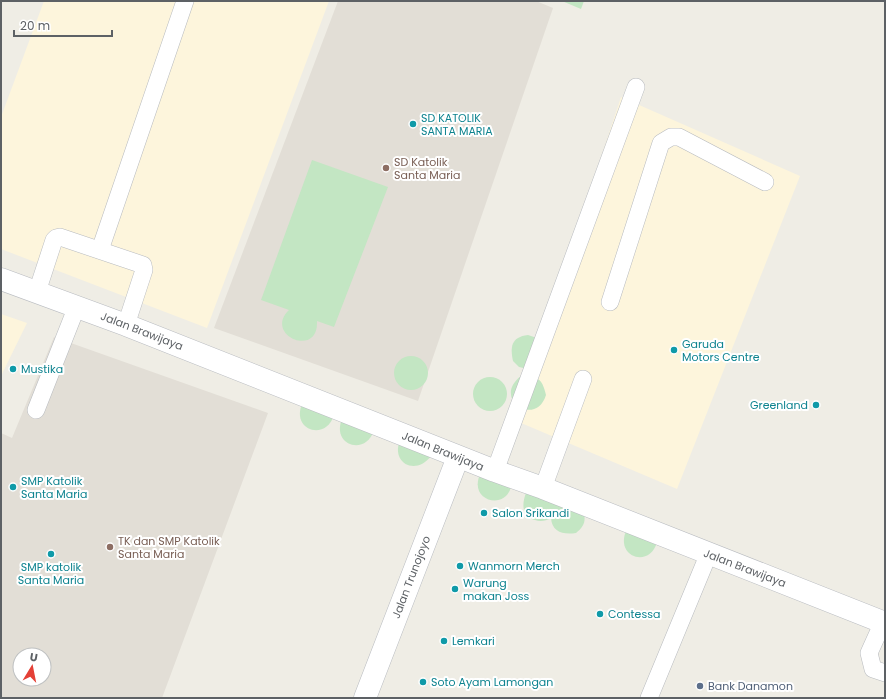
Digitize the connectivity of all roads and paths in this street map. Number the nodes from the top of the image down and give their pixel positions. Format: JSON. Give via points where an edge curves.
{"nodes":[{"id":1,"x":185,"y":1,"type":"edge"},
{"id":2,"x":636,"y":87,"type":"dead end"},
{"id":3,"x":765,"y":182,"type":"dead end"},
{"id":4,"x":100,"y":250,"type":"junction"},
{"id":5,"x":1,"y":279,"type":"edge"},
{"id":6,"x":37,"y":292,"type":"junction"},
{"id":7,"x":610,"y":302,"type":"dead end"},
{"id":8,"x":77,"y":306,"type":"junction"},
{"id":9,"x":126,"y":325,"type":"junction"},
{"id":10,"x":583,"y":379,"type":"dead end"},
{"id":11,"x":36,"y":410,"type":"dead end"},
{"id":12,"x":458,"y":456,"type":"junction"},
{"id":13,"x":495,"y":472,"type":"junction"},
{"id":14,"x":543,"y":488,"type":"junction"},
{"id":15,"x":709,"y":554,"type":"junction"},
{"id":16,"x":884,"y":622,"type":"edge"},
{"id":17,"x":885,"y":673,"type":"edge"},
{"id":18,"x":365,"y":698,"type":"edge"},
{"id":19,"x":649,"y":698,"type":"edge"}],
"edges":[{"from":1,"to":4,"type":"lane"},
{"from":2,"to":13,"type":"lane"},
{"from":3,"to":7,"type":"lane","via":[[679,137],[671,137],[661,144]]},
{"from":4,"to":6,"type":"lane","via":[[60,237],[56,238]]},
{"from":4,"to":9,"type":"lane","via":[[143,265],[144,270]]},
{"from":5,"to":6,"type":"main road","name":"Jalan Brawijaya"},
{"from":6,"to":8,"type":"main road","name":"Jalan Brawijaya"},
{"from":8,"to":9,"type":"main road","name":"Jalan Brawijaya"},
{"from":8,"to":11,"type":"lane"},
{"from":9,"to":12,"type":"main road","name":"Jalan Brawijaya"},
{"from":10,"to":14,"type":"lane"},
{"from":12,"to":13,"type":"main road","name":"Jalan Brawijaya"},
{"from":12,"to":18,"type":"main road","name":"Jalan Trunojoyo"},
{"from":13,"to":14,"type":"main road","name":"Jalan Brawijaya"},
{"from":14,"to":15,"type":"main road","name":"Jalan Brawijaya"},
{"from":15,"to":16,"type":"main road","name":"Jalan Brawijaya"},
{"from":15,"to":19,"type":"lane"},
{"from":16,"to":17,"type":"lane","via":[[870,653],[873,668]]}]}
